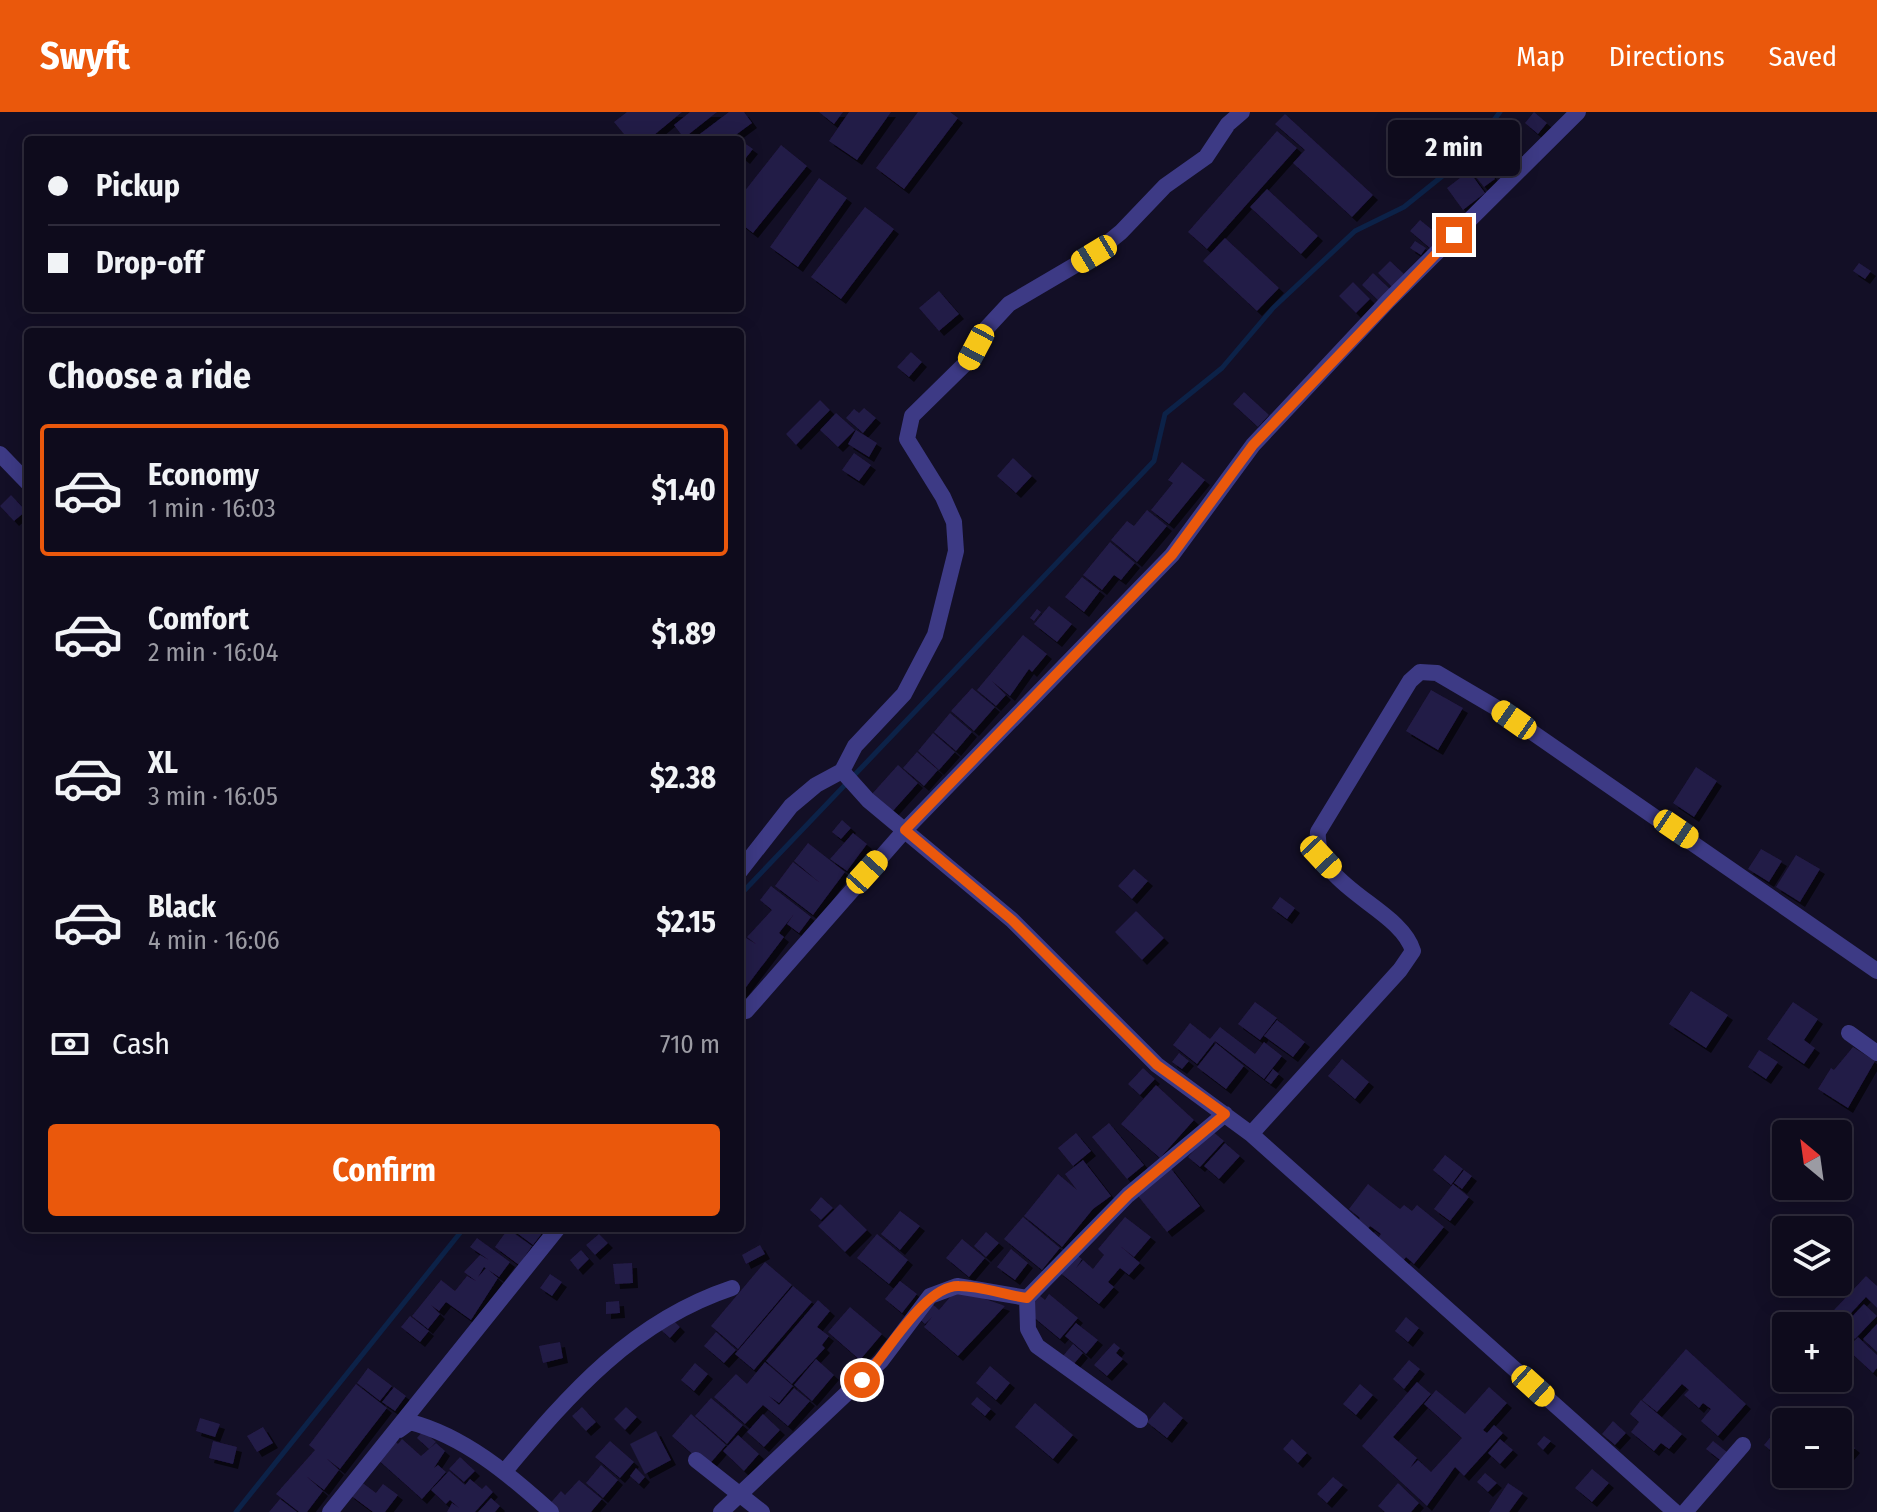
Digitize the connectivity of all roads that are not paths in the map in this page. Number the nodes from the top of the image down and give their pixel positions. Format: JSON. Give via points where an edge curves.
{"nodes":[{"id":1,"x":1242,"y":112,"type":"edge"},
{"id":2,"x":1578,"y":112,"type":"edge"},
{"id":3,"x":0,"y":454,"type":"edge"},
{"id":4,"x":24,"y":479,"type":"edge"},
{"id":5,"x":844,"y":775,"type":"junction"},
{"id":6,"x":905,"y":830,"type":"junction"},
{"id":7,"x":744,"y":866,"type":"edge"},
{"id":8,"x":1877,"y":971,"type":"edge"},
{"id":9,"x":746,"y":1011,"type":"dead end"},
{"id":10,"x":1849,"y":1033,"type":"dead end"},
{"id":11,"x":1877,"y":1053,"type":"edge"},
{"id":12,"x":1225,"y":1114,"type":"junction"},
{"id":13,"x":1251,"y":1134,"type":"junction"},
{"id":14,"x":555,"y":1232,"type":"edge"},
{"id":15,"x":732,"y":1288,"type":"dead end"},
{"id":16,"x":1027,"y":1298,"type":"junction"},
{"id":17,"x":1140,"y":1420,"type":"dead end"},
{"id":18,"x":396,"y":1431,"type":"junction"},
{"id":19,"x":1743,"y":1445,"type":"dead end"},
{"id":20,"x":696,"y":1460,"type":"dead end"},
{"id":21,"x":505,"y":1471,"type":"junction"},
{"id":22,"x":739,"y":1494,"type":"junction"},
{"id":23,"x":330,"y":1512,"type":"edge"},
{"id":24,"x":551,"y":1512,"type":"edge"},
{"id":25,"x":721,"y":1512,"type":"edge"},
{"id":26,"x":762,"y":1512,"type":"edge"},
{"id":27,"x":1675,"y":1512,"type":"edge"},
{"id":28,"x":1685,"y":1512,"type":"edge"}],
"edges":[{"from":1,"to":5,"type":"street","via":[[1206,157],[1165,186],[1094,254],[1009,304],[983,332],[968,361],[912,416],[907,439],[954,522],[956,551],[949,591],[935,635],[904,694],[855,746]]},
{"from":2,"to":6,"type":"street","via":[[1357,334],[1253,445],[1172,555]]},
{"from":3,"to":4,"type":"street"},
{"from":5,"to":6,"type":"street"},
{"from":5,"to":7,"type":"street","via":[[816,785],[791,806]]},
{"from":6,"to":9,"type":"street"},
{"from":6,"to":12,"type":"street","via":[[1012,920],[1157,1065]]},
{"from":8,"to":13,"type":"street","via":[[1500,710],[1437,673],[1420,672],[1364,755],[1318,832],[1317,843],[1321,857],[1405,936],[1413,951]]},
{"from":10,"to":11,"type":"street"},
{"from":12,"to":13,"type":"street"},
{"from":12,"to":16,"type":"street","via":[[1128,1195]]},
{"from":13,"to":27,"type":"street"},
{"from":14,"to":18,"type":"street"},
{"from":15,"to":21,"type":"street","via":[[701,1299],[636,1336],[581,1385]]},
{"from":16,"to":17,"type":"street","via":[[1028,1329],[1037,1346]]},
{"from":16,"to":22,"type":"street","via":[[957,1286],[930,1296],[881,1361]]},
{"from":18,"to":21,"type":"street","via":[[410,1422],[429,1427]]},
{"from":18,"to":23,"type":"street"},
{"from":19,"to":28,"type":"street"},
{"from":20,"to":22,"type":"street"},
{"from":21,"to":24,"type":"street"},
{"from":22,"to":25,"type":"street"},
{"from":22,"to":26,"type":"street"}]}
